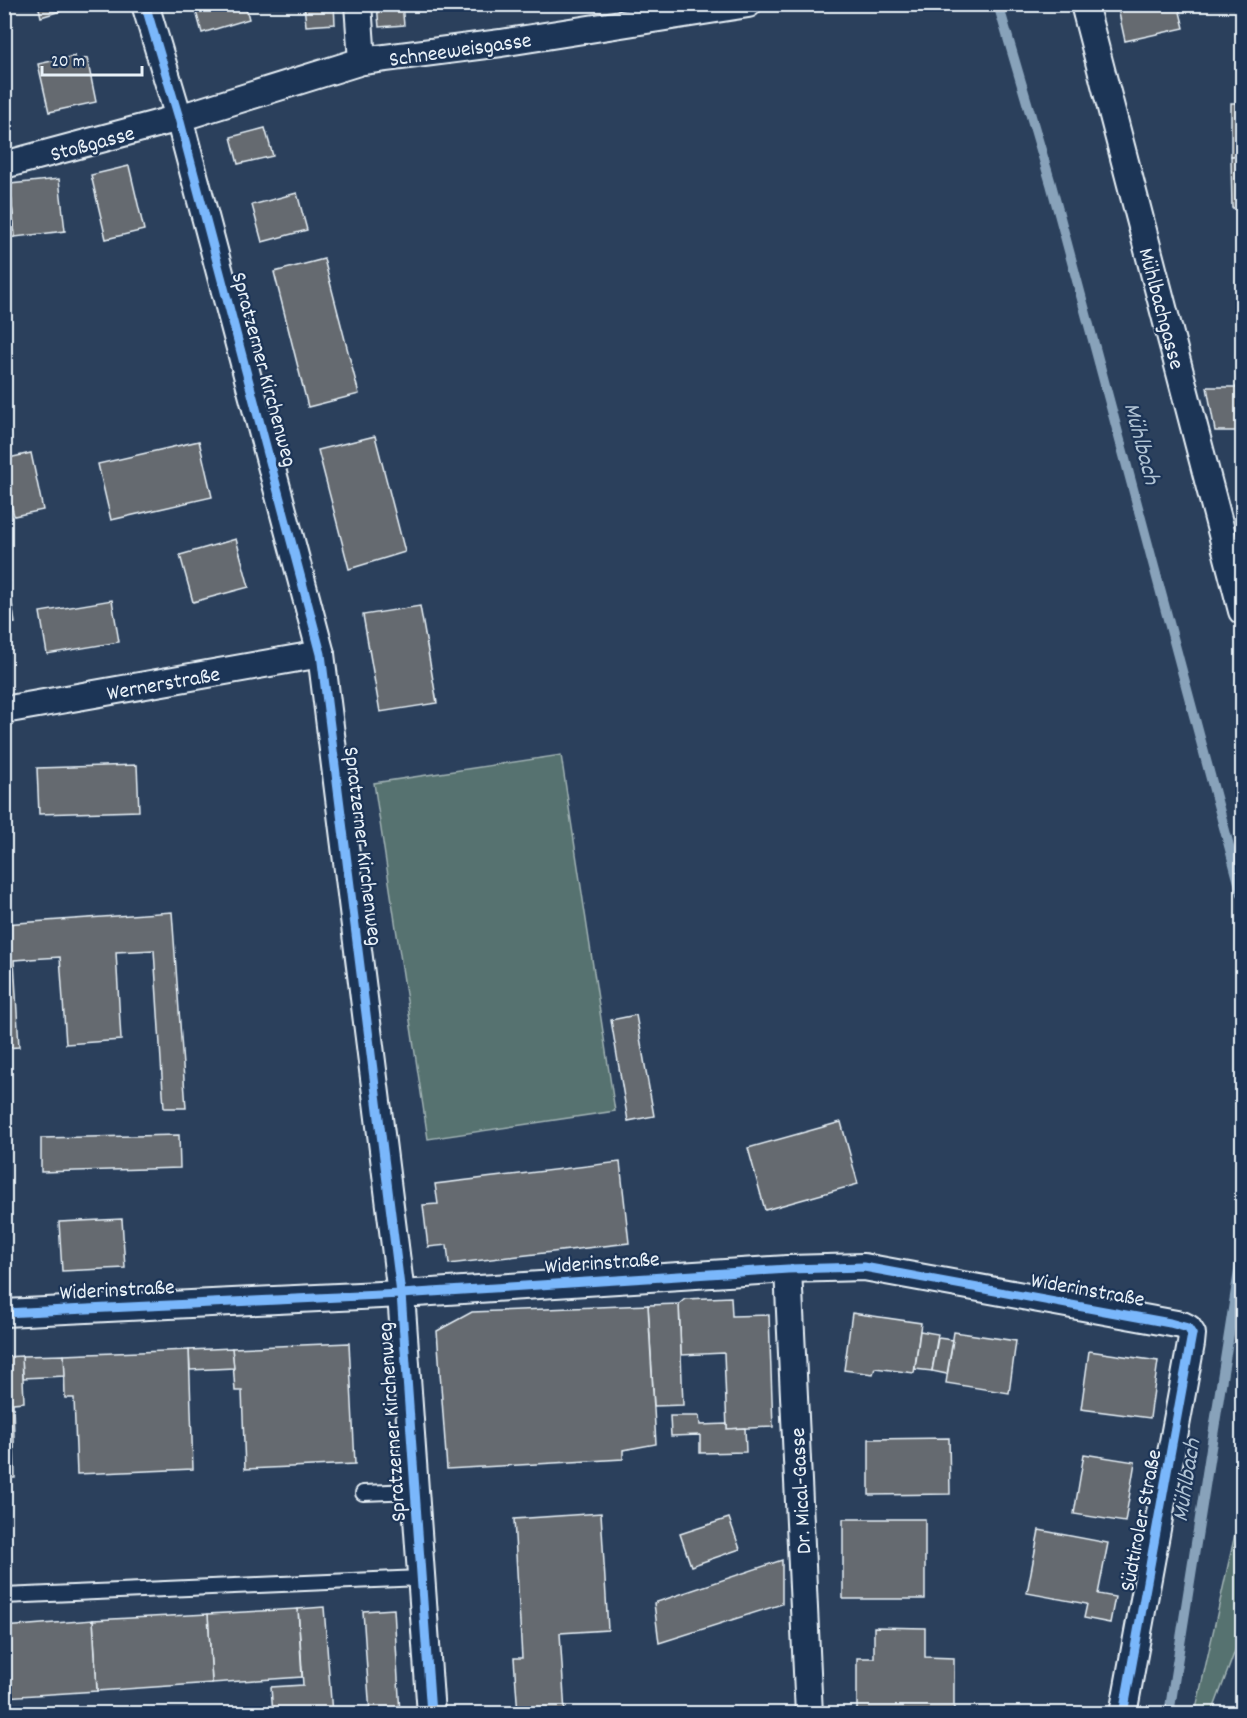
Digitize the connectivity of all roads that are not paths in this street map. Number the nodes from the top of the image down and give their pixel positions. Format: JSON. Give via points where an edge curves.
{"nodes":[{"id":1,"x":145,"y":4,"type":"edge"},
{"id":2,"x":358,"y":4,"type":"edge"},
{"id":3,"x":748,"y":4,"type":"edge"},
{"id":4,"x":1084,"y":4,"type":"edge"},
{"id":5,"x":362,"y":61,"type":"junction"},
{"id":6,"x":179,"y":118,"type":"junction"},
{"id":7,"x":4,"y":165,"type":"edge"},
{"id":8,"x":1242,"y":611,"type":"edge"},
{"id":9,"x":321,"y":654,"type":"junction"},
{"id":10,"x":4,"y":710,"type":"edge"},
{"id":11,"x":788,"y":1269,"type":"junction"},
{"id":12,"x":401,"y":1294,"type":"junction"},
{"id":13,"x":4,"y":1313,"type":"edge"},
{"id":14,"x":1192,"y":1334,"type":"joint"},
{"id":15,"x":415,"y":1491,"type":"junction"},
{"id":16,"x":363,"y":1492,"type":"dead end"},
{"id":17,"x":421,"y":1578,"type":"junction"},
{"id":18,"x":4,"y":1596,"type":"edge"},
{"id":19,"x":431,"y":1713,"type":"edge"},
{"id":20,"x":809,"y":1713,"type":"edge"},
{"id":21,"x":1123,"y":1713,"type":"edge"}],
"edges":[{"from":1,"to":6,"type":"street","name":"Spratzerner Kirchenweg"},
{"from":2,"to":5,"type":"street"},
{"from":3,"to":5,"type":"street","name":"Schneeweisgasse"},
{"from":4,"to":8,"type":"street","name":"Mühlbachgasse"},
{"from":5,"to":6,"type":"street","name":"Schneeweisgasse"},
{"from":6,"to":7,"type":"street","name":"Stoßgasse"},
{"from":6,"to":9,"type":"street","name":"Spratzerner Kirchenweg"},
{"from":9,"to":10,"type":"street","name":"Wernerstraße"},
{"from":9,"to":12,"type":"street","name":"Spratzerner Kirchenweg"},
{"from":11,"to":12,"type":"street","name":"Widerinstraße"},
{"from":11,"to":14,"type":"street","name":"Widerinstraße","via":[[864,1267],[1170,1323],[1188,1328]]},
{"from":11,"to":20,"type":"street","name":"Dr. Mical-Gasse"},
{"from":12,"to":13,"type":"street","name":"Widerinstraße"},
{"from":12,"to":15,"type":"street","name":"Spratzerner Kirchenweg"},
{"from":14,"to":21,"type":"street","name":"Südtiroler Straße"},
{"from":15,"to":16,"type":"lane"},
{"from":15,"to":17,"type":"street","name":"Spratzerner Kirchenweg"},
{"from":17,"to":18,"type":"lane"},
{"from":17,"to":19,"type":"street","name":"Spratzerner Kirchenweg"}]}
